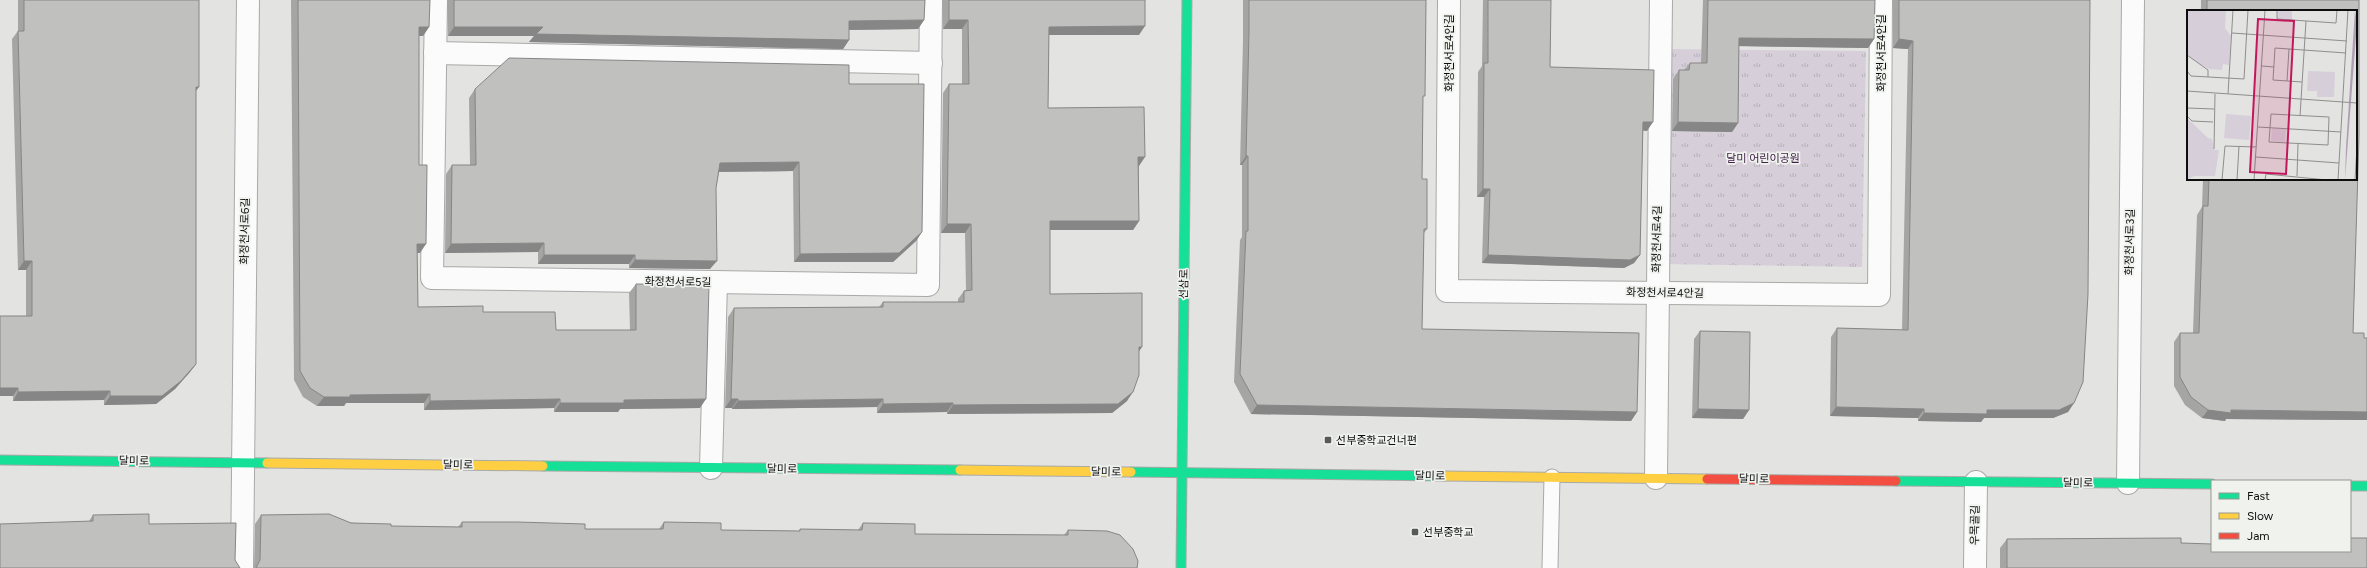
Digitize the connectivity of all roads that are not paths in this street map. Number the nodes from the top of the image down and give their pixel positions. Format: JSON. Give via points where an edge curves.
{"nodes":[{"id":1,"x":248,"y":0,"type":"edge"},
{"id":2,"x":436,"y":0,"type":"edge"},
{"id":3,"x":932,"y":0,"type":"edge"},
{"id":4,"x":1187,"y":0,"type":"edge"},
{"id":5,"x":1449,"y":0,"type":"edge"},
{"id":6,"x":1661,"y":0,"type":"edge"},
{"id":7,"x":1881,"y":0,"type":"edge"},
{"id":8,"x":2133,"y":0,"type":"edge"},
{"id":9,"x":435,"y":53,"type":"junction"},
{"id":10,"x":931,"y":63,"type":"junction"},
{"id":11,"x":716,"y":282,"type":"junction"},
{"id":12,"x":1657,"y":293,"type":"junction"},
{"id":13,"x":0,"y":460,"type":"edge"},
{"id":14,"x":243,"y":463,"type":"junction"},
{"id":15,"x":712,"y":468,"type":"junction"},
{"id":16,"x":1181,"y":473,"type":"junction"},
{"id":17,"x":1552,"y":477,"type":"junction"},
{"id":18,"x":1656,"y":478,"type":"junction"},
{"id":19,"x":1976,"y":482,"type":"junction"},
{"id":20,"x":2128,"y":484,"type":"junction"},
{"id":21,"x":2211,"y":484,"type":"edge"},
{"id":22,"x":2351,"y":486,"type":"edge"},
{"id":23,"x":2367,"y":486,"type":"edge"},
{"id":24,"x":242,"y":568,"type":"edge"},
{"id":25,"x":1181,"y":568,"type":"edge"},
{"id":26,"x":1550,"y":568,"type":"edge"},
{"id":27,"x":1975,"y":568,"type":"edge"}],
"edges":[{"from":1,"to":14,"type":"street","name":"화정천서로6길"},
{"from":2,"to":9,"type":"street","name":"화정천서로5길"},
{"from":3,"to":10,"type":"street","name":"화정천서로5길"},
{"from":4,"to":16,"type":"street","name":"선삼로"},
{"from":5,"to":12,"type":"street","name":"화정천서로4안길","via":[[1447,291]]},
{"from":6,"to":12,"type":"street","name":"화정천서로4길"},
{"from":7,"to":12,"type":"street","name":"화정천서로4안길","via":[[1879,295]]},
{"from":8,"to":20,"type":"street","name":"화정천서로3길"},
{"from":9,"to":10,"type":"street"},
{"from":9,"to":11,"type":"street","name":"화정천서로5길","via":[[432,278]]},
{"from":10,"to":11,"type":"street","name":"화정천서로5길","via":[[928,285]]},
{"from":11,"to":15,"type":"street"},
{"from":12,"to":18,"type":"street","name":"화정천서로4길"},
{"from":13,"to":14,"type":"street","name":"달미로"},
{"from":14,"to":15,"type":"street","name":"달미로"},
{"from":14,"to":24,"type":"street","name":"화정천서로6길"},
{"from":15,"to":16,"type":"street","name":"달미로"},
{"from":16,"to":17,"type":"street","name":"달미로"},
{"from":16,"to":25,"type":"street","name":"선삼로"},
{"from":17,"to":18,"type":"street","name":"달미로"},
{"from":17,"to":26,"type":"lane"},
{"from":18,"to":19,"type":"street","name":"달미로"},
{"from":19,"to":20,"type":"street","name":"달미로"},
{"from":19,"to":27,"type":"street","name":"우목골길"},
{"from":20,"to":21,"type":"street","name":"달미로"},
{"from":22,"to":23,"type":"street"}]}
